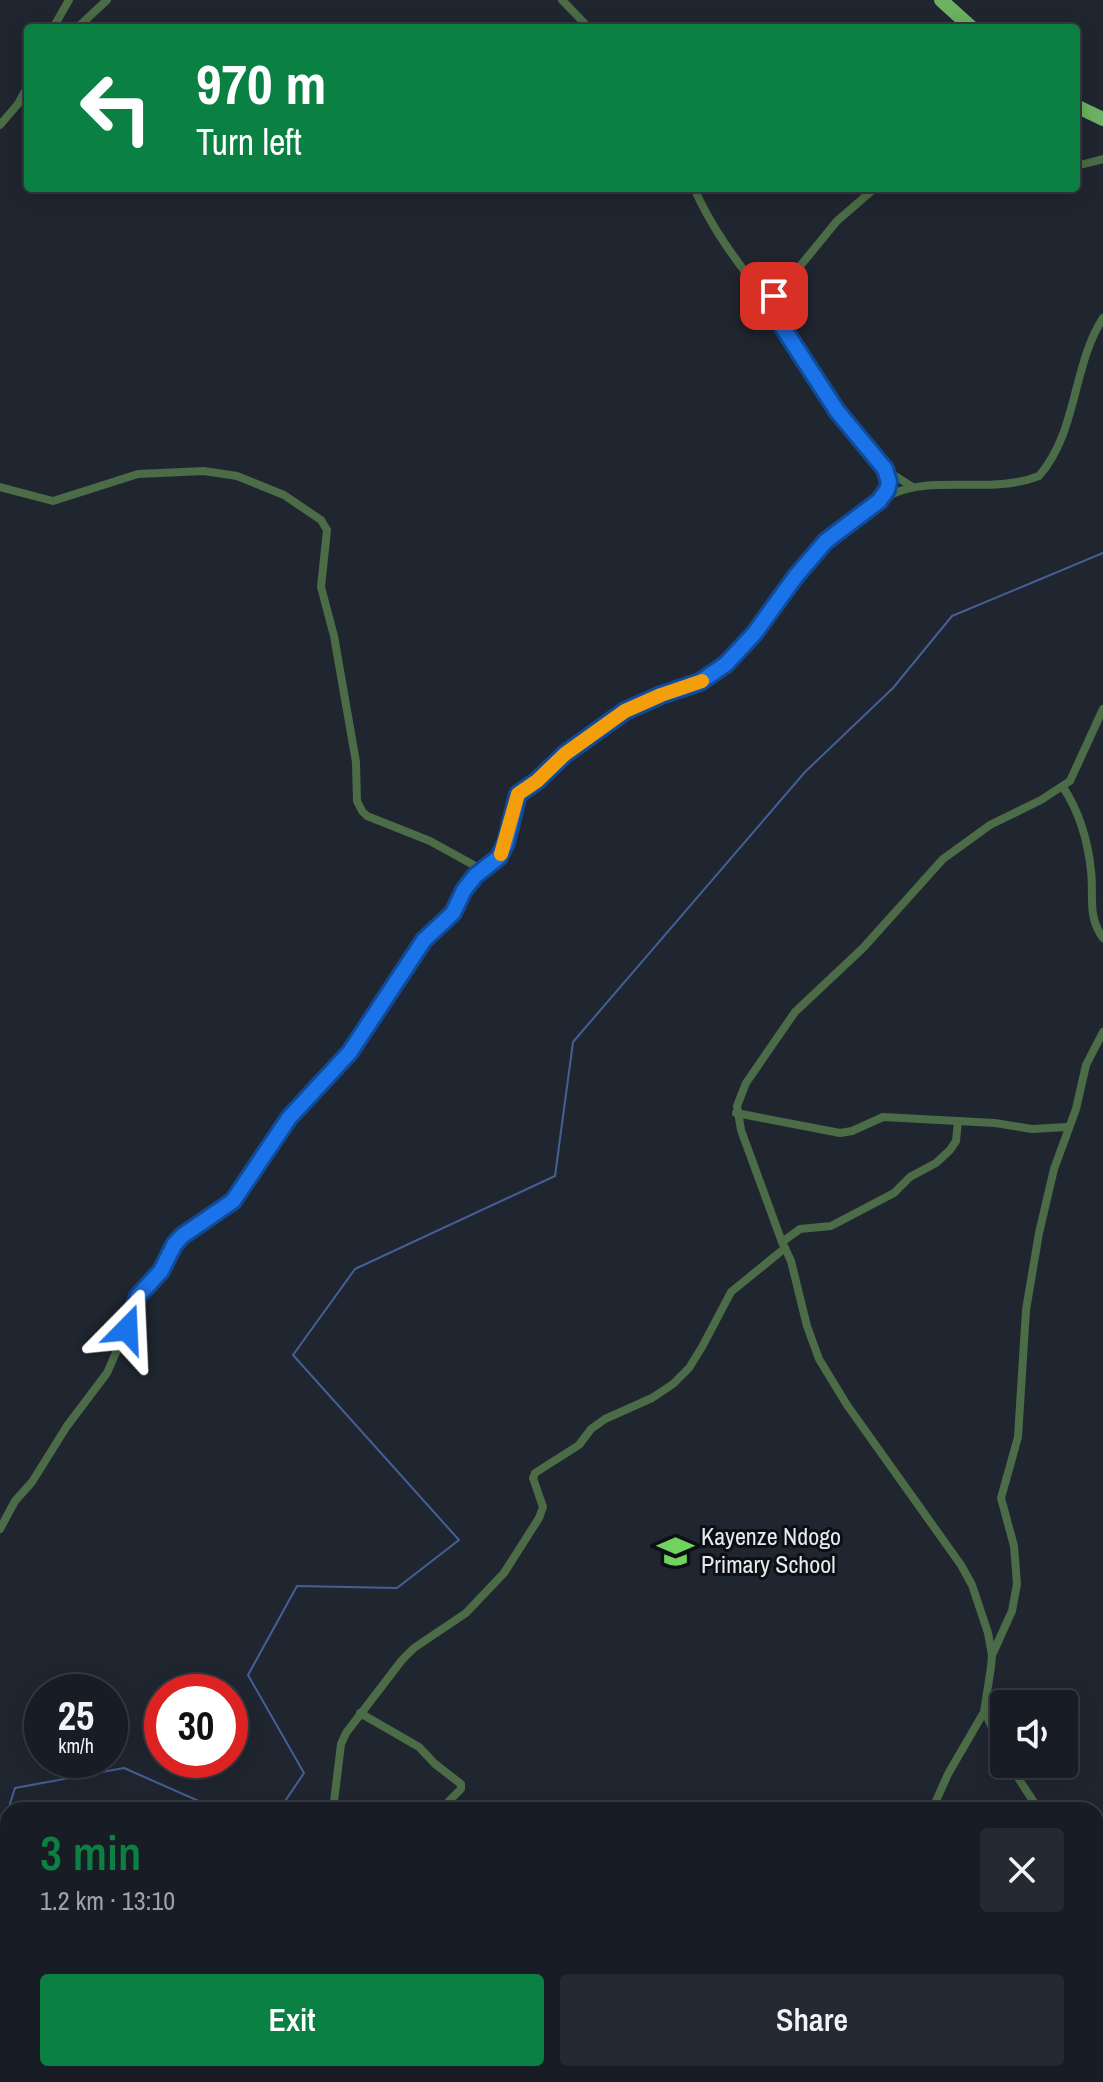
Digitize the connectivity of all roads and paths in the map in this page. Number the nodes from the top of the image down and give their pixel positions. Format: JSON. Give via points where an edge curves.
{"nodes":[{"id":1,"x":69,"y":0,"type":"edge"},
{"id":2,"x":107,"y":0,"type":"edge"},
{"id":3,"x":562,"y":0,"type":"edge"},
{"id":4,"x":941,"y":0,"type":"edge"},
{"id":5,"x":55,"y":24,"type":"edge"},
{"id":6,"x":81,"y":24,"type":"edge"},
{"id":7,"x":585,"y":24,"type":"edge"},
{"id":8,"x":968,"y":24,"type":"edge"},
{"id":9,"x":24,"y":93,"type":"edge"},
{"id":10,"x":1080,"y":108,"type":"edge"},
{"id":11,"x":1103,"y":119,"type":"edge"},
{"id":12,"x":0,"y":125,"type":"edge"},
{"id":13,"x":1103,"y":159,"type":"edge"},
{"id":14,"x":1080,"y":165,"type":"edge"},
{"id":15,"x":696,"y":192,"type":"edge"},
{"id":16,"x":870,"y":192,"type":"edge"},
{"id":17,"x":763,"y":297,"type":"junction"},
{"id":18,"x":1103,"y":318,"type":"edge"},
{"id":19,"x":885,"y":469,"type":"junction"},
{"id":20,"x":0,"y":487,"type":"edge"},
{"id":21,"x":912,"y":487,"type":"junction"},
{"id":22,"x":879,"y":501,"type":"junction"},
{"id":23,"x":1103,"y":709,"type":"edge"},
{"id":24,"x":1063,"y":787,"type":"junction"},
{"id":25,"x":486,"y":867,"type":"junction"},
{"id":26,"x":1103,"y":938,"type":"edge"},
{"id":27,"x":1103,"y":1032,"type":"edge"},
{"id":28,"x":736,"y":1113,"type":"junction"},
{"id":29,"x":958,"y":1121,"type":"junction"},
{"id":30,"x":1067,"y":1127,"type":"junction"},
{"id":31,"x":784,"y":1245,"type":"junction"},
{"id":32,"x":0,"y":1529,"type":"edge"},
{"id":33,"x":992,"y":1655,"type":"junction"},
{"id":34,"x":984,"y":1712,"type":"junction"},
{"id":35,"x":360,"y":1713,"type":"junction"},
{"id":36,"x":990,"y":1725,"type":"edge"},
{"id":37,"x":1018,"y":1778,"type":"edge"},
{"id":38,"x":334,"y":1802,"type":"edge"},
{"id":39,"x":448,"y":1802,"type":"edge"},
{"id":40,"x":936,"y":1802,"type":"edge"},
{"id":41,"x":1034,"y":1802,"type":"edge"}],
"edges":[{"from":1,"to":5,"type":"street"},
{"from":2,"to":6,"type":"street"},
{"from":3,"to":7,"type":"street"},
{"from":4,"to":8,"type":"main road"},
{"from":9,"to":12,"type":"street"},
{"from":10,"to":11,"type":"main road"},
{"from":13,"to":14,"type":"street"},
{"from":15,"to":17,"type":"street"},
{"from":16,"to":17,"type":"street","via":[[837,221],[778,293]]},
{"from":17,"to":19,"type":"street","via":[[837,411]]},
{"from":18,"to":21,"type":"street","via":[[1064,432],[1039,476],[1004,485]]},
{"from":19,"to":21,"type":"street"},
{"from":19,"to":22,"type":"street","via":[[889,485]]},
{"from":20,"to":25,"type":"street","via":[[53,501],[138,474],[204,471],[254,481],[321,520],[327,536],[321,587],[353,741],[359,806],[367,816],[430,841],[475,867]]},
{"from":21,"to":22,"type":"street"},
{"from":22,"to":25,"type":"street","via":[[826,541],[726,664],[700,682],[625,711],[521,791],[503,851]]},
{"from":23,"to":24,"type":"street","via":[[1076,772]]},
{"from":24,"to":26,"type":"street","via":[[1086,840],[1092,918]]},
{"from":24,"to":28,"type":"street","via":[[990,825],[943,859],[863,948],[795,1012],[746,1083]]},
{"from":25,"to":32,"type":"street","via":[[468,883],[453,913],[424,940],[350,1052],[289,1118],[233,1201],[174,1245],[161,1271],[138,1296],[107,1373]]},
{"from":27,"to":30,"type":"street","via":[[1086,1065]]},
{"from":28,"to":29,"type":"street","via":[[840,1133],[883,1117]]},
{"from":28,"to":31,"type":"street"},
{"from":29,"to":30,"type":"street"},
{"from":29,"to":31,"type":"street","via":[[950,1150],[894,1193],[831,1226],[800,1229]]},
{"from":30,"to":33,"type":"street","via":[[1039,1233],[1026,1310],[1018,1437],[1001,1489],[1017,1563],[1015,1601]]},
{"from":31,"to":33,"type":"street","via":[[819,1359],[961,1565],[980,1607]]},
{"from":31,"to":35,"type":"street","via":[[731,1292],[689,1368],[673,1384],[605,1419],[579,1445],[535,1473],[543,1507],[504,1573],[466,1613],[414,1648]]},
{"from":33,"to":34,"type":"street"},
{"from":34,"to":36,"type":"street"},
{"from":34,"to":40,"type":"street"},
{"from":35,"to":38,"type":"street","via":[[341,1744]]},
{"from":35,"to":39,"type":"street","via":[[419,1747],[461,1784]]},
{"from":37,"to":41,"type":"street"}]}
